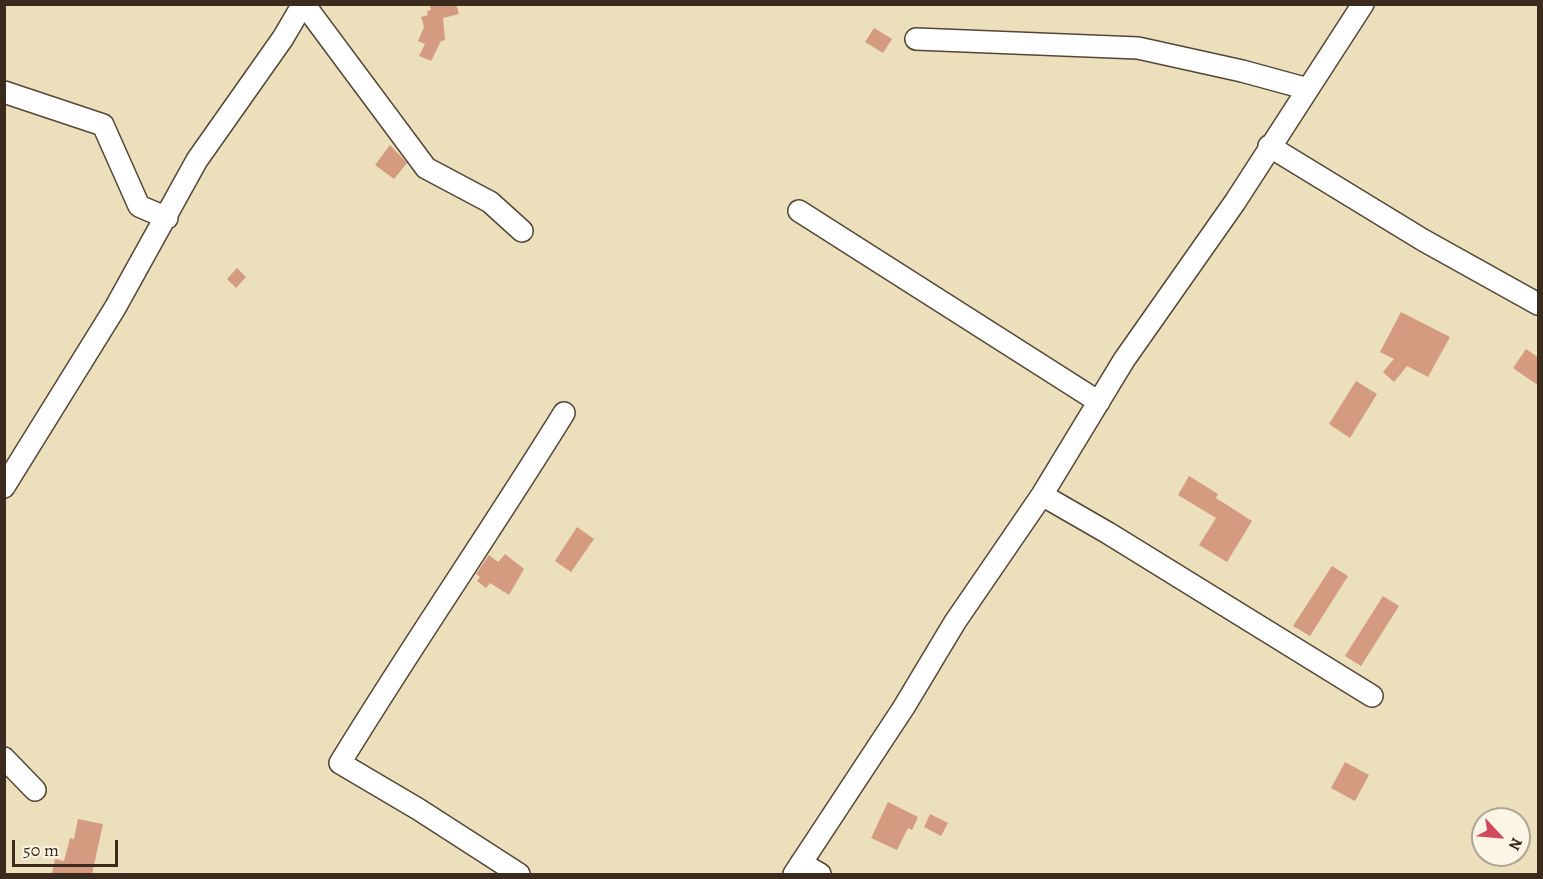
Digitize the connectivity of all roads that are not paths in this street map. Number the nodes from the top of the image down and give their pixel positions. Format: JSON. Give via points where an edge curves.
{"nodes":[{"id":1,"x":303,"y":4,"type":"edge"},
{"id":2,"x":1364,"y":4,"type":"edge"},
{"id":3,"x":916,"y":39,"type":"dead end"},
{"id":4,"x":1308,"y":89,"type":"junction"},
{"id":5,"x":4,"y":92,"type":"edge"},
{"id":6,"x":1269,"y":146,"type":"junction"},
{"id":7,"x":799,"y":211,"type":"dead end"},
{"id":8,"x":167,"y":218,"type":"junction"},
{"id":9,"x":522,"y":231,"type":"dead end"},
{"id":10,"x":1539,"y":304,"type":"edge"},
{"id":11,"x":1099,"y":402,"type":"junction"},
{"id":12,"x":564,"y":413,"type":"dead end"},
{"id":13,"x":4,"y":487,"type":"edge"},
{"id":14,"x":1042,"y":495,"type":"junction"},
{"id":15,"x":1372,"y":696,"type":"dead end"},
{"id":16,"x":4,"y":758,"type":"edge"},
{"id":17,"x":35,"y":790,"type":"dead end"},
{"id":18,"x":797,"y":869,"type":"edge"},
{"id":19,"x":519,"y":874,"type":"edge"},
{"id":20,"x":820,"y":874,"type":"edge"}],
"edges":[{"from":1,"to":8,"type":"street","via":[[197,160]]},
{"from":1,"to":9,"type":"street","via":[[426,168],[490,202]]},
{"from":2,"to":4,"type":"street"},
{"from":3,"to":4,"type":"street","via":[[1138,48]]},
{"from":4,"to":6,"type":"street"},
{"from":5,"to":8,"type":"street","via":[[103,126],[139,206]]},
{"from":6,"to":10,"type":"street","via":[[1423,240]]},
{"from":6,"to":11,"type":"street"},
{"from":7,"to":11,"type":"street"},
{"from":8,"to":13,"type":"street"},
{"from":11,"to":14,"type":"street"},
{"from":12,"to":19,"type":"street","via":[[340,763]]},
{"from":14,"to":15,"type":"street"},
{"from":14,"to":18,"type":"street","via":[[955,622]]},
{"from":16,"to":17,"type":"street"},
{"from":18,"to":20,"type":"street"}]}
